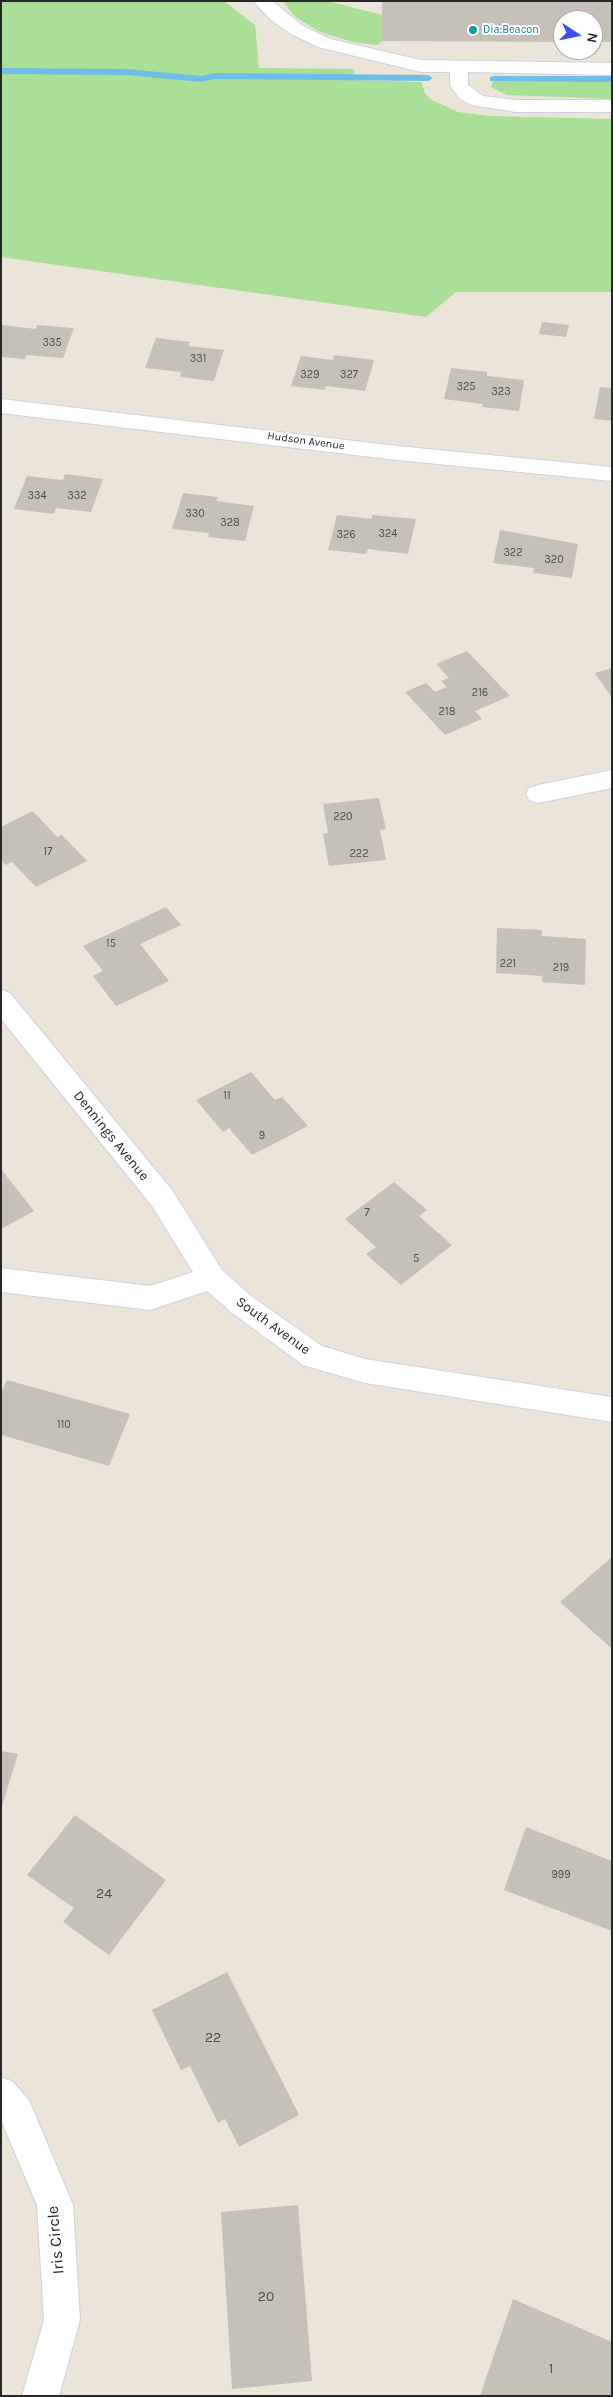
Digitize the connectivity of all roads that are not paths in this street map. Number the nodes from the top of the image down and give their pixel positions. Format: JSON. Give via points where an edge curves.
{"nodes":[{"id":1,"x":262,"y":1,"type":"edge"},
{"id":2,"x":459,"y":67,"type":"junction"},
{"id":3,"x":612,"y":69,"type":"edge"},
{"id":4,"x":612,"y":106,"type":"edge"},
{"id":5,"x":1,"y":406,"type":"edge"},
{"id":6,"x":612,"y":474,"type":"edge"},
{"id":7,"x":612,"y":779,"type":"edge"},
{"id":8,"x":538,"y":794,"type":"dead end"},
{"id":9,"x":1,"y":1000,"type":"edge"},
{"id":10,"x":212,"y":1278,"type":"junction"},
{"id":11,"x":1,"y":1280,"type":"edge"},
{"id":12,"x":612,"y":1410,"type":"edge"},
{"id":13,"x":1,"y":2094,"type":"edge"},
{"id":14,"x":40,"y":2396,"type":"edge"}],
"edges":[{"from":1,"to":2,"type":"street","via":[[297,30],[324,43],[421,66]]},
{"from":2,"to":3,"type":"street"},
{"from":2,"to":4,"type":"street","via":[[458,85],[478,101],[516,106]]},
{"from":5,"to":6,"type":"street","name":"Hudson Avenue","via":[[397,453]]},
{"from":7,"to":8,"type":"street"},
{"from":9,"to":10,"type":"street","name":"Dennings Avenue","via":[[162,1198]]},
{"from":10,"to":11,"type":"street","via":[[150,1298]]},
{"from":10,"to":12,"type":"street","name":"South Avenue","via":[[241,1304],[313,1356],[365,1371]]},
{"from":13,"to":14,"type":"street","name":"Iris Circle","via":[[17,2112],[55,2205],[62,2320]]}]}
